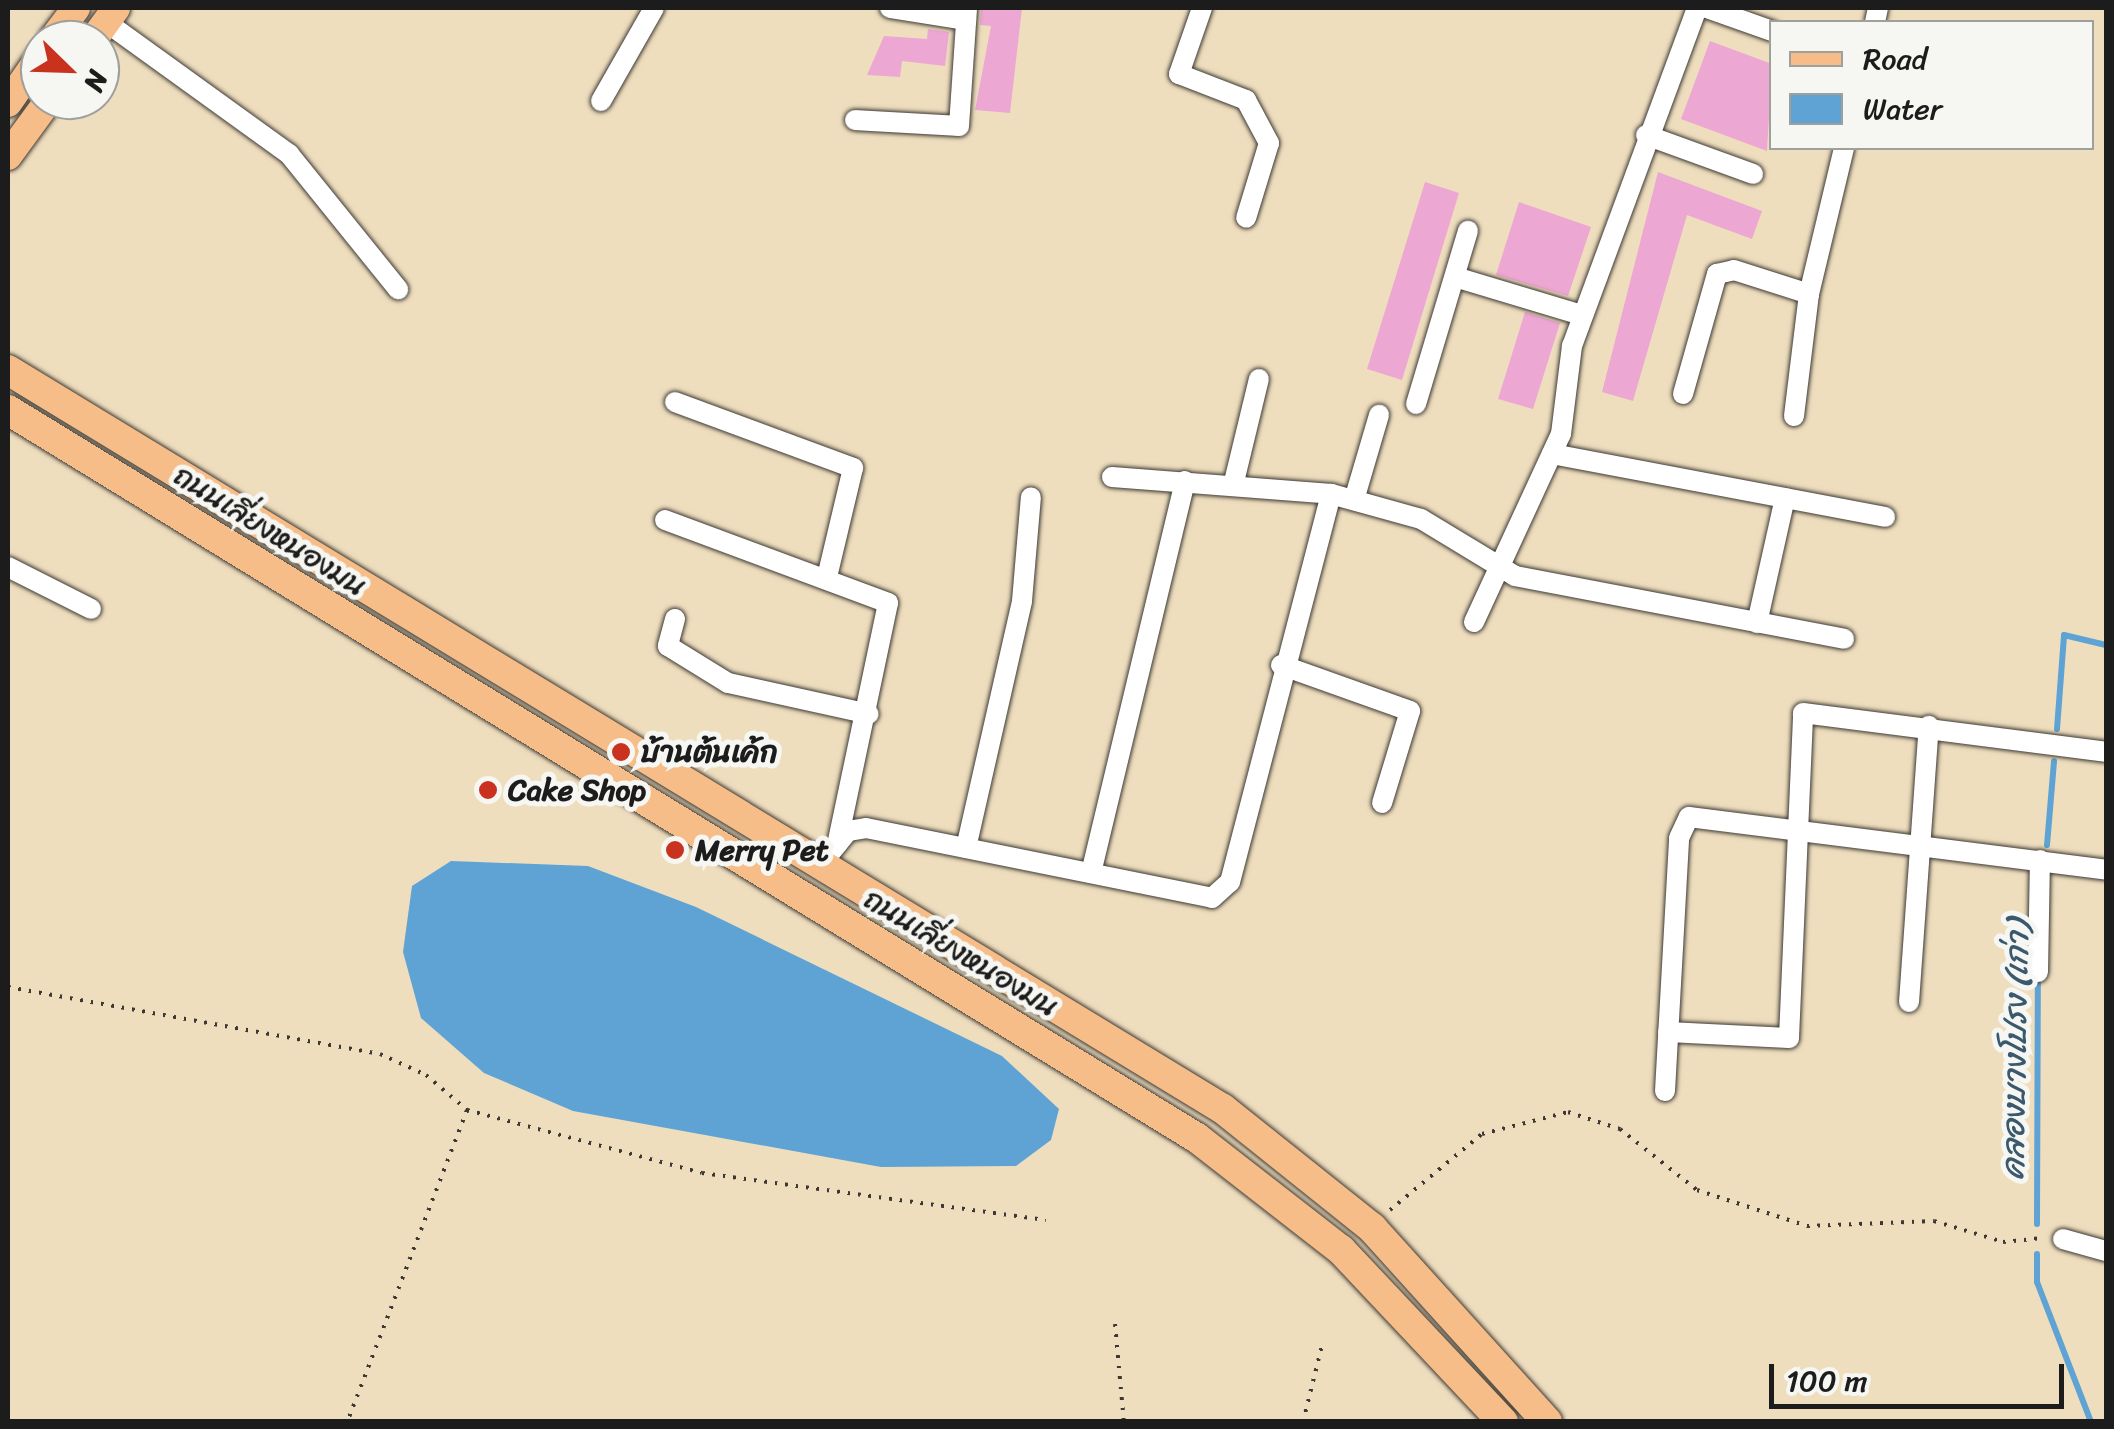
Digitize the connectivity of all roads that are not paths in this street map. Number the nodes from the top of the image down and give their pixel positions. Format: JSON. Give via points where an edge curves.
{"nodes":[{"id":1,"x":654,"y":8,"type":"edge"},
{"id":2,"x":890,"y":8,"type":"edge"},
{"id":3,"x":1202,"y":8,"type":"edge"},
{"id":4,"x":1697,"y":8,"type":"edge"},
{"id":5,"x":1707,"y":8,"type":"edge"},
{"id":6,"x":966,"y":14,"type":"edge"},
{"id":7,"x":1769,"y":30,"type":"edge"},
{"id":8,"x":120,"y":34,"type":"edge"},
{"id":9,"x":601,"y":101,"type":"dead end"},
{"id":10,"x":34,"y":120,"type":"edge"},
{"id":11,"x":854,"y":120,"type":"dead end"},
{"id":12,"x":1646,"y":135,"type":"junction"},
{"id":13,"x":1844,"y":150,"type":"edge"},
{"id":14,"x":8,"y":156,"type":"edge"},
{"id":15,"x":1753,"y":174,"type":"dead end"},
{"id":16,"x":1246,"y":218,"type":"dead end"},
{"id":17,"x":1468,"y":231,"type":"dead end"},
{"id":18,"x":1455,"y":277,"type":"junction"},
{"id":19,"x":398,"y":289,"type":"dead end"},
{"id":20,"x":1809,"y":294,"type":"junction"},
{"id":21,"x":1582,"y":315,"type":"junction"},
{"id":22,"x":8,"y":370,"type":"edge"},
{"id":23,"x":1258,"y":379,"type":"dead end"},
{"id":24,"x":1683,"y":394,"type":"dead end"},
{"id":25,"x":675,"y":402,"type":"dead end"},
{"id":26,"x":1416,"y":404,"type":"dead end"},
{"id":27,"x":8,"y":410,"type":"edge"},
{"id":28,"x":1379,"y":416,"type":"dead end"},
{"id":29,"x":1794,"y":416,"type":"dead end"},
{"id":30,"x":1552,"y":454,"type":"junction"},
{"id":31,"x":1112,"y":477,"type":"dead end"},
{"id":32,"x":1185,"y":481,"type":"junction"},
{"id":33,"x":1234,"y":482,"type":"junction"},
{"id":34,"x":1331,"y":494,"type":"junction"},
{"id":35,"x":1031,"y":497,"type":"dead end"},
{"id":36,"x":1786,"y":498,"type":"junction"},
{"id":37,"x":1354,"y":500,"type":"junction"},
{"id":38,"x":1885,"y":517,"type":"dead end"},
{"id":39,"x":665,"y":520,"type":"dead end"},
{"id":40,"x":8,"y":567,"type":"edge"},
{"id":41,"x":1496,"y":570,"type":"junction"},
{"id":42,"x":827,"y":577,"type":"junction"},
{"id":43,"x":92,"y":609,"type":"dead end"},
{"id":44,"x":675,"y":619,"type":"dead end"},
{"id":45,"x":1474,"y":622,"type":"dead end"},
{"id":46,"x":1757,"y":623,"type":"junction"},
{"id":47,"x":1844,"y":639,"type":"dead end"},
{"id":48,"x":1281,"y":666,"type":"junction"},
{"id":49,"x":868,"y":714,"type":"junction"},
{"id":50,"x":1929,"y":726,"type":"junction"},
{"id":51,"x":2106,"y":752,"type":"edge"},
{"id":52,"x":1382,"y":803,"type":"dead end"},
{"id":53,"x":1798,"y":824,"type":"junction"},
{"id":54,"x":1921,"y":843,"type":"junction"},
{"id":55,"x":966,"y":848,"type":"junction"},
{"id":56,"x":828,"y":857,"type":"junction"},
{"id":57,"x":2040,"y":860,"type":"junction"},
{"id":58,"x":2106,"y":870,"type":"edge"},
{"id":59,"x":1092,"y":874,"type":"junction"},
{"id":60,"x":2038,"y":972,"type":"dead end"},
{"id":61,"x":1909,"y":1002,"type":"dead end"},
{"id":62,"x":1668,"y":1032,"type":"junction"},
{"id":63,"x":1665,"y":1090,"type":"dead end"},
{"id":64,"x":2062,"y":1239,"type":"road end"},
{"id":65,"x":2106,"y":1251,"type":"edge"},
{"id":66,"x":1502,"y":1422,"type":"edge"},
{"id":67,"x":1547,"y":1422,"type":"edge"}],
"edges":[{"from":1,"to":9,"type":"street"},
{"from":2,"to":6,"type":"street"},
{"from":3,"to":16,"type":"street","via":[[1179,74],[1246,100],[1268,144]]},
{"from":4,"to":12,"type":"street"},
{"from":5,"to":7,"type":"street"},
{"from":6,"to":11,"type":"street","via":[[959,126]]},
{"from":8,"to":19,"type":"street","via":[[289,154]]},
{"from":10,"to":14,"type":"main road"},
{"from":12,"to":15,"type":"street"},
{"from":12,"to":21,"type":"street"},
{"from":13,"to":20,"type":"street"},
{"from":17,"to":18,"type":"street"},
{"from":18,"to":21,"type":"street"},
{"from":18,"to":26,"type":"street"},
{"from":20,"to":24,"type":"street","via":[[1734,270],[1717,274]]},
{"from":20,"to":29,"type":"street"},
{"from":21,"to":30,"type":"street"},
{"from":22,"to":56,"type":"highway","name":"ถนนเลี่ยงหนองมน"},
{"from":23,"to":33,"type":"street"},
{"from":25,"to":42,"type":"street","via":[[852,468]]},
{"from":27,"to":66,"type":"highway","name":"ถนนเลี่ยงหนองมน","via":[[1197,1138],[1341,1250]]},
{"from":28,"to":37,"type":"street"},
{"from":30,"to":36,"type":"street"},
{"from":30,"to":41,"type":"street"},
{"from":31,"to":32,"type":"street"},
{"from":32,"to":33,"type":"street"},
{"from":32,"to":59,"type":"street"},
{"from":33,"to":34,"type":"street"},
{"from":34,"to":37,"type":"street"},
{"from":34,"to":48,"type":"street"},
{"from":35,"to":55,"type":"street","via":[[1022,601]]},
{"from":36,"to":38,"type":"street"},
{"from":36,"to":46,"type":"street"},
{"from":37,"to":41,"type":"street","via":[[1420,519]]},
{"from":39,"to":42,"type":"street"},
{"from":40,"to":43,"type":"street"},
{"from":41,"to":45,"type":"street"},
{"from":41,"to":46,"type":"street"},
{"from":42,"to":49,"type":"street","via":[[881,596],[891,610]]},
{"from":44,"to":49,"type":"street","via":[[668,646],[728,683]]},
{"from":46,"to":47,"type":"street"},
{"from":48,"to":52,"type":"street","via":[[1410,711]]},
{"from":48,"to":59,"type":"street","via":[[1230,882],[1212,898]]},
{"from":49,"to":56,"type":"street"},
{"from":50,"to":51,"type":"street"},
{"from":50,"to":53,"type":"street","via":[[1803,714]]},
{"from":50,"to":54,"type":"street"},
{"from":53,"to":54,"type":"street"},
{"from":53,"to":62,"type":"street","via":[[1695,816],[1684,824]]},
{"from":53,"to":62,"type":"street","via":[[1790,1038]]},
{"from":54,"to":57,"type":"street"},
{"from":54,"to":61,"type":"street"},
{"from":55,"to":56,"type":"street","via":[[866,828]]},
{"from":55,"to":59,"type":"street"},
{"from":56,"to":67,"type":"highway","name":"ถนนเลี่ยงหนองมน","via":[[1223,1109],[1372,1228]]},
{"from":57,"to":58,"type":"street"},
{"from":57,"to":60,"type":"street"},
{"from":62,"to":63,"type":"street"},
{"from":64,"to":65,"type":"street"}]}
